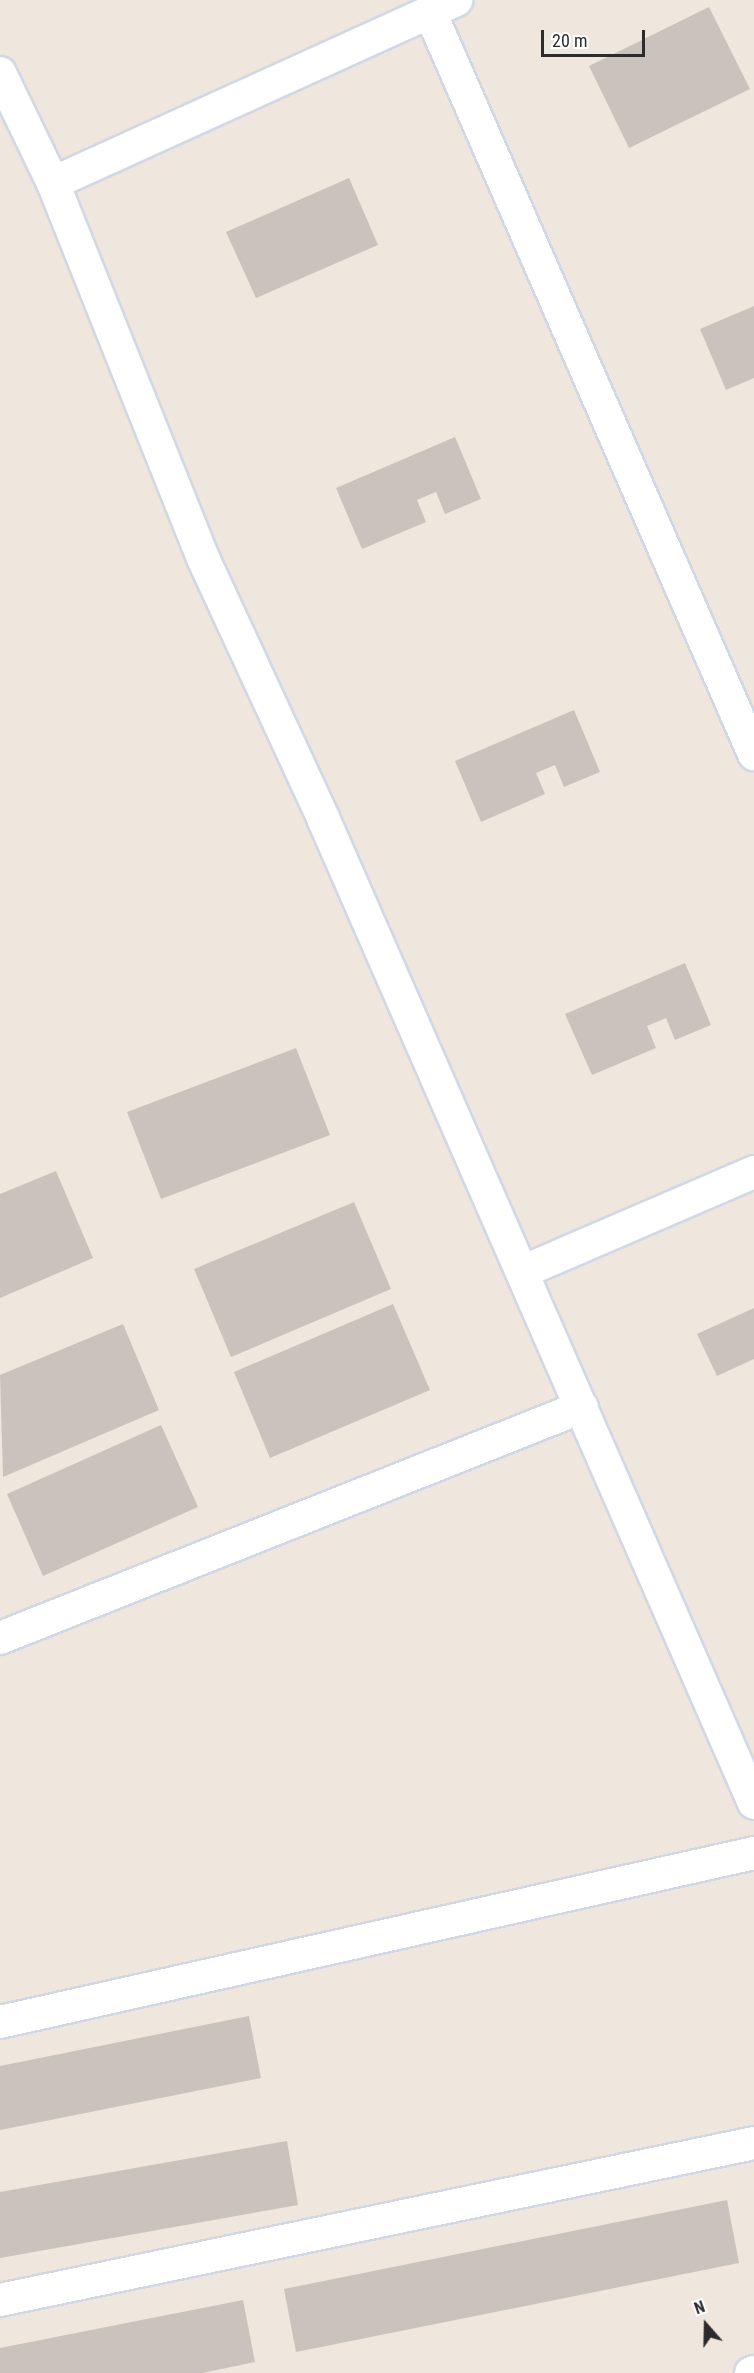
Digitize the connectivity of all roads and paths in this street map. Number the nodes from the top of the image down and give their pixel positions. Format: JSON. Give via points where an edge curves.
{"nodes":[{"id":1,"x":443,"y":6,"type":"edge"},
{"id":2,"x":0,"y":73,"type":"edge"},
{"id":3,"x":53,"y":183,"type":"junction"},
{"id":4,"x":754,"y":754,"type":"edge"},
{"id":5,"x":754,"y":1172,"type":"edge"},
{"id":6,"x":522,"y":1272,"type":"junction"},
{"id":7,"x":582,"y":1407,"type":"junction"},
{"id":8,"x":0,"y":1638,"type":"edge"},
{"id":9,"x":754,"y":1803,"type":"edge"},
{"id":10,"x":754,"y":1853,"type":"edge"},
{"id":11,"x":0,"y":2022,"type":"edge"},
{"id":12,"x":754,"y":2143,"type":"edge"},
{"id":13,"x":0,"y":2300,"type":"edge"}],
"edges":[{"from":1,"to":3,"type":"street"},
{"from":1,"to":4,"type":"street"},
{"from":2,"to":3,"type":"street"},
{"from":3,"to":6,"type":"street","via":[[203,558]]},
{"from":5,"to":6,"type":"street"},
{"from":6,"to":7,"type":"street"},
{"from":7,"to":8,"type":"street"},
{"from":7,"to":9,"type":"street"},
{"from":10,"to":11,"type":"street"},
{"from":12,"to":13,"type":"street"}]}
